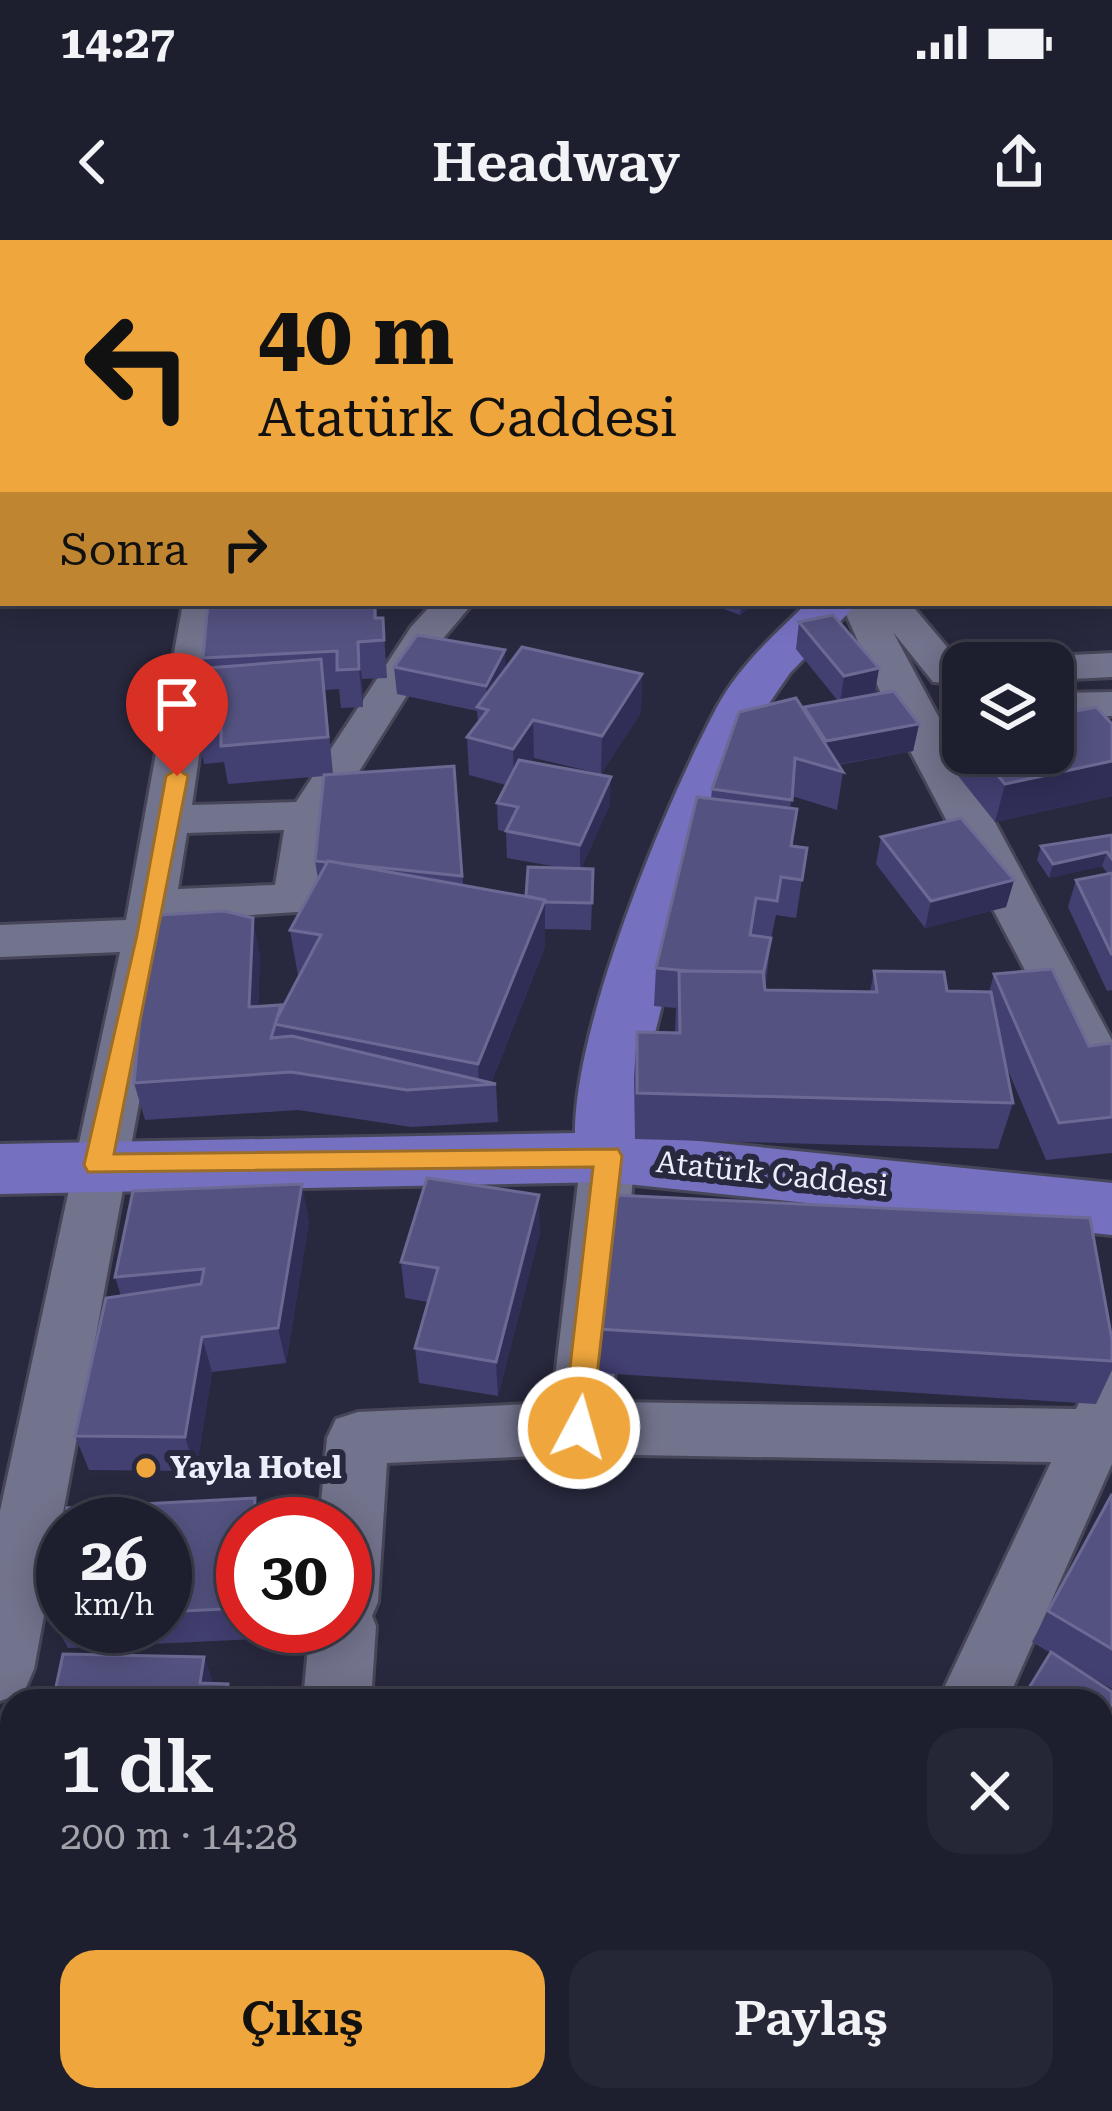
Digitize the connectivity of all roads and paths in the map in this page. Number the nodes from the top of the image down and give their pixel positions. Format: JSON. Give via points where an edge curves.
{"nodes":[{"id":1,"x":202,"y":606,"type":"edge"},
{"id":2,"x":451,"y":606,"type":"edge"},
{"id":3,"x":831,"y":606,"type":"edge"},
{"id":4,"x":861,"y":606,"type":"edge"},
{"id":5,"x":892,"y":606,"type":"edge"},
{"id":6,"x":1112,"y":665,"type":"edge"},
{"id":7,"x":942,"y":667,"type":"edge"},
{"id":8,"x":1074,"y":667,"type":"edge"},
{"id":9,"x":1112,"y":704,"type":"edge"},
{"id":10,"x":907,"y":705,"type":"junction"},
{"id":11,"x":942,"y":705,"type":"edge"},
{"id":12,"x":1074,"y":705,"type":"edge"},
{"id":13,"x":309,"y":816,"type":"junction"},
{"id":14,"x":171,"y":819,"type":"junction"},
{"id":15,"x":152,"y":920,"type":"junction"},
{"id":16,"x":0,"y":941,"type":"edge"},
{"id":17,"x":1112,"y":1087,"type":"edge"},
{"id":18,"x":608,"y":1156,"type":"junction"},
{"id":19,"x":98,"y":1165,"type":"junction"},
{"id":20,"x":0,"y":1169,"type":"edge"},
{"id":21,"x":1112,"y":1209,"type":"edge"},
{"id":22,"x":1105,"y":1416,"type":"edge"},
{"id":23,"x":579,"y":1428,"type":"junction"},
{"id":24,"x":353,"y":1497,"type":"edge"},
{"id":25,"x":341,"y":1653,"type":"edge"},
{"id":26,"x":0,"y":1670,"type":"edge"},
{"id":27,"x":338,"y":1689,"type":"edge"},
{"id":28,"x":978,"y":1689,"type":"edge"}],
"edges":[{"from":1,"to":14,"type":"street"},
{"from":2,"to":13,"type":"street"},
{"from":3,"to":18,"type":"main road","via":[[772,663],[743,705],[654,920],[607,1098]]},
{"from":4,"to":10,"type":"street"},
{"from":5,"to":7,"type":"street"},
{"from":6,"to":8,"type":"street"},
{"from":9,"to":12,"type":"street"},
{"from":10,"to":11,"type":"street"},
{"from":10,"to":17,"type":"street"},
{"from":13,"to":14,"type":"street"},
{"from":13,"to":15,"type":"street","via":[[296,900]]},
{"from":14,"to":15,"type":"street"},
{"from":15,"to":16,"type":"street"},
{"from":15,"to":19,"type":"street"},
{"from":18,"to":19,"type":"main road","name":"Atatürk Caddesi"},
{"from":18,"to":21,"type":"main road","name":"Atatürk Caddesi"},
{"from":18,"to":23,"type":"street"},
{"from":19,"to":20,"type":"main road","name":"Atatürk Caddesi"},
{"from":19,"to":26,"type":"street"},
{"from":22,"to":23,"type":"street"},
{"from":22,"to":28,"type":"street"},
{"from":23,"to":24,"type":"street","via":[[358,1438]]},
{"from":25,"to":27,"type":"street"}]}
